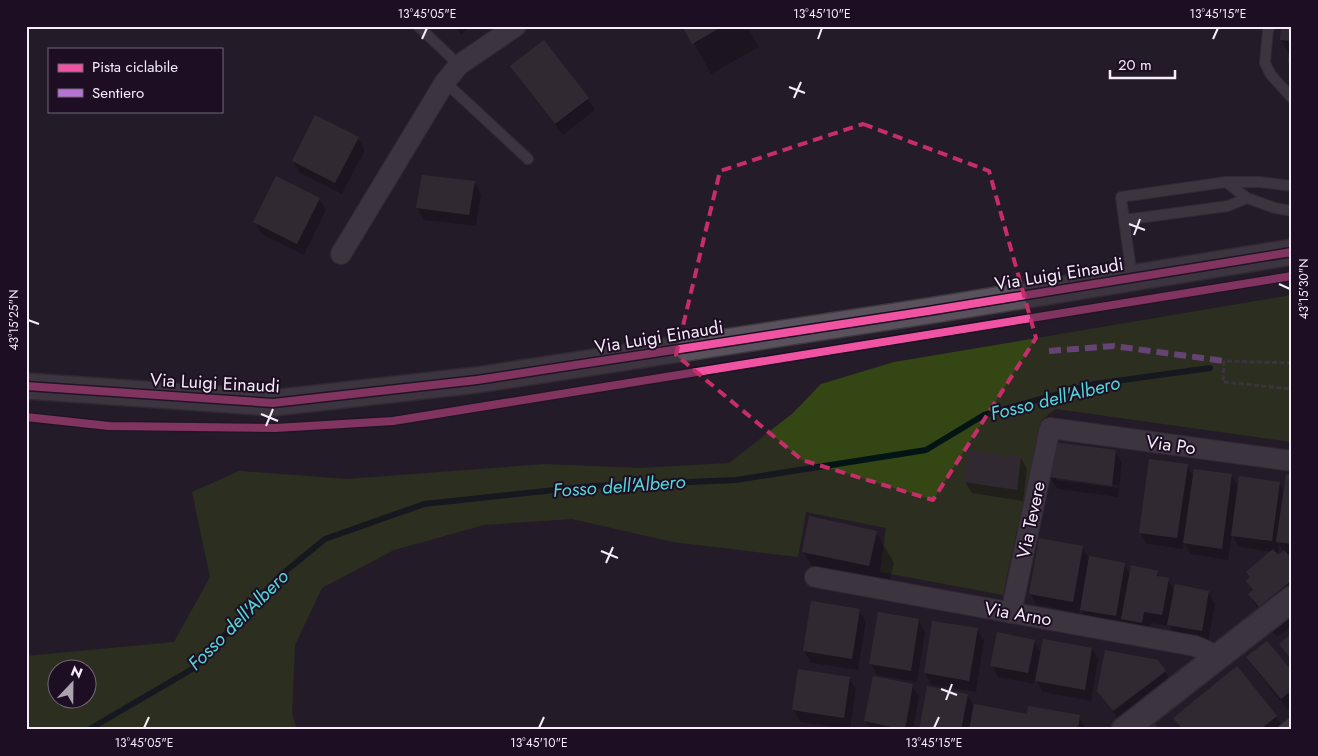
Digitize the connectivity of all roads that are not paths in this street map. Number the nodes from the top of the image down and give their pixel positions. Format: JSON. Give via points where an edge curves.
{"nodes":[{"id":1,"x":418,"y":26,"type":"edge"},
{"id":2,"x":516,"y":26,"type":"edge"},
{"id":3,"x":1270,"y":26,"type":"edge"},
{"id":4,"x":459,"y":65,"type":"junction"},
{"id":5,"x":445,"y":82,"type":"junction"},
{"id":6,"x":1292,"y":98,"type":"edge"},
{"id":7,"x":528,"y":159,"type":"dead end"},
{"id":8,"x":1226,"y":182,"type":"junction"},
{"id":9,"x":1292,"y":186,"type":"edge"},
{"id":10,"x":1247,"y":198,"type":"junction"},
{"id":11,"x":1292,"y":210,"type":"edge"},
{"id":12,"x":1124,"y":220,"type":"junction"},
{"id":13,"x":1292,"y":252,"type":"edge"},
{"id":14,"x":341,"y":254,"type":"dead end"},
{"id":15,"x":1132,"y":277,"type":"junction"},
{"id":16,"x":26,"y":386,"type":"edge"},
{"id":17,"x":1050,"y":428,"type":"joint"},
{"id":18,"x":1292,"y":461,"type":"edge"},
{"id":19,"x":816,"y":577,"type":"dead end"},
{"id":20,"x":1292,"y":599,"type":"edge"},
{"id":21,"x":1011,"y":612,"type":"junction"},
{"id":22,"x":1218,"y":656,"type":"junction"},
{"id":23,"x":1292,"y":723,"type":"edge"},
{"id":24,"x":1124,"y":730,"type":"edge"},
{"id":25,"x":1283,"y":730,"type":"edge"}],
"edges":[{"from":1,"to":4,"type":"lane"},
{"from":2,"to":4,"type":"street"},
{"from":3,"to":6,"type":"lane","via":[[1265,63]]},
{"from":4,"to":5,"type":"street"},
{"from":5,"to":7,"type":"lane"},
{"from":5,"to":14,"type":"street"},
{"from":8,"to":9,"type":"lane"},
{"from":8,"to":10,"type":"lane"},
{"from":8,"to":12,"type":"lane","via":[[1121,197]]},
{"from":10,"to":11,"type":"lane"},
{"from":10,"to":12,"type":"lane","via":[[1228,206]]},
{"from":12,"to":15,"type":"lane"},
{"from":13,"to":15,"type":"street","name":"Via Luigi Einaudi"},
{"from":15,"to":16,"type":"street","name":"Via Luigi Einaudi","via":[[477,380],[273,403]]},
{"from":17,"to":18,"type":"street","name":"Via Po"},
{"from":17,"to":21,"type":"street","name":"Via Tevere"},
{"from":19,"to":21,"type":"street","name":"Via Arno"},
{"from":20,"to":22,"type":"street"},
{"from":21,"to":22,"type":"street","name":"Via Arno","via":[[1195,646]]},
{"from":22,"to":24,"type":"street"},
{"from":23,"to":25,"type":"lane"}]}
